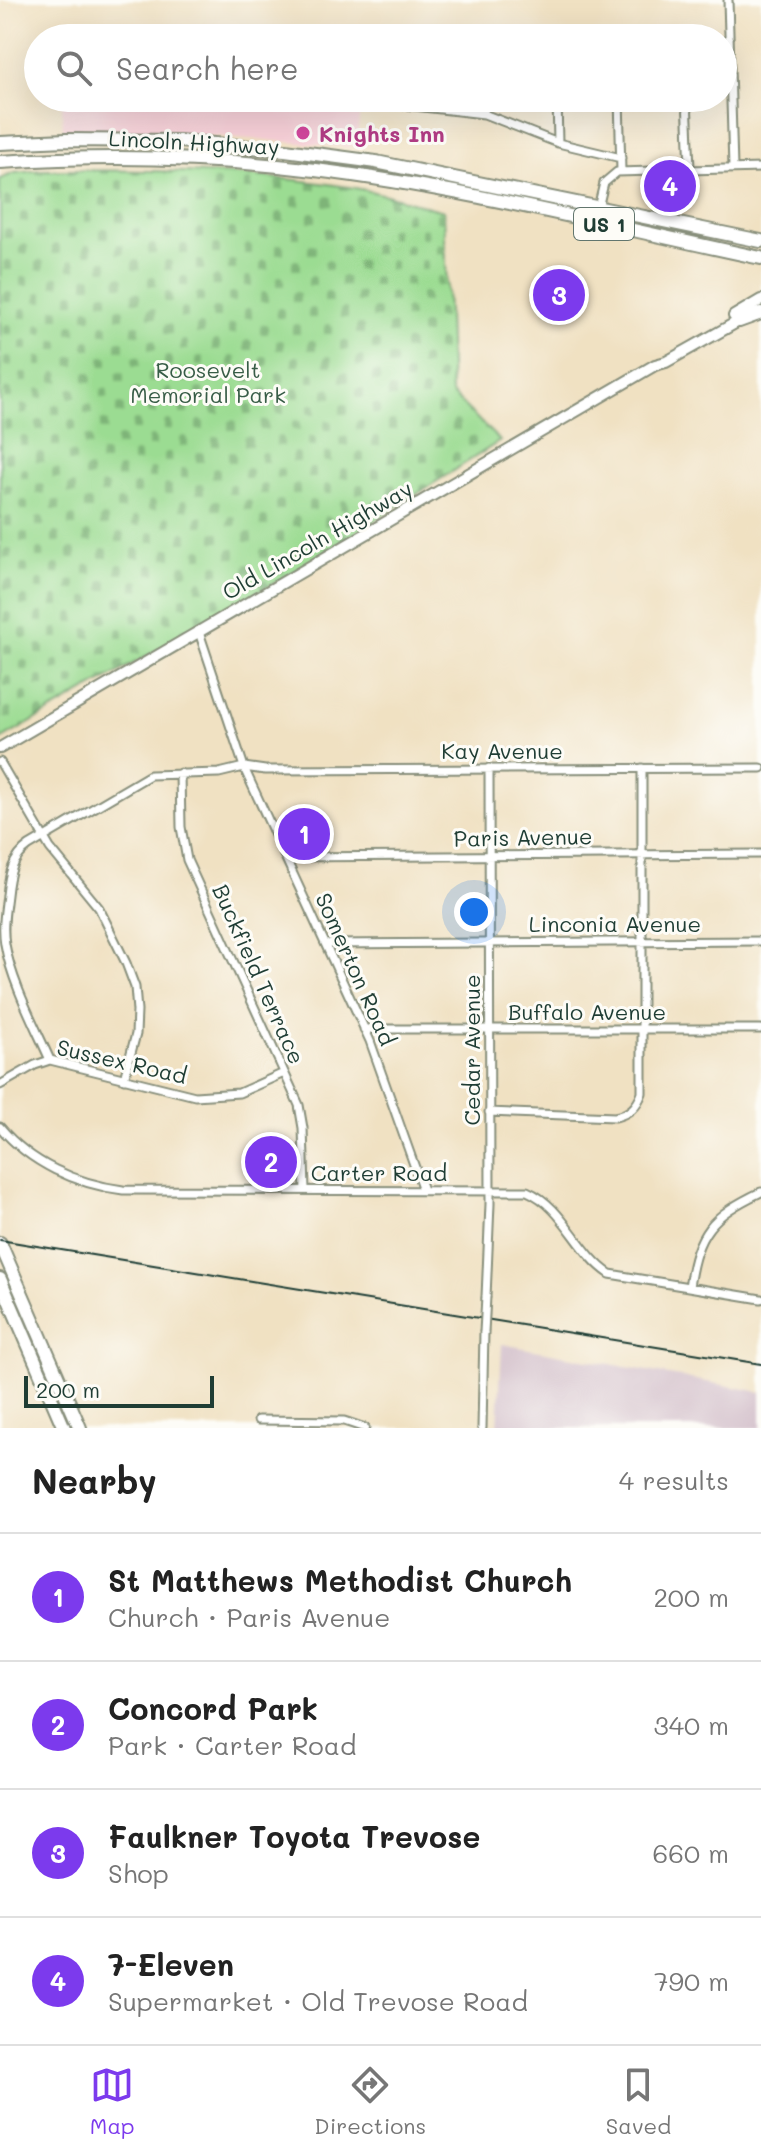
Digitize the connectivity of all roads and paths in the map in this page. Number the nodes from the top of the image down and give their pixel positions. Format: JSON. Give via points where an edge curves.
{"nodes":[{"id":1,"x":728,"y":0,"type":"edge"},
{"id":2,"x":729,"y":24,"type":"edge"},
{"id":3,"x":467,"y":112,"type":"edge"},
{"id":4,"x":557,"y":112,"type":"edge"},
{"id":5,"x":619,"y":112,"type":"edge"},
{"id":6,"x":688,"y":112,"type":"edge"},
{"id":7,"x":731,"y":112,"type":"edge"},
{"id":8,"x":484,"y":114,"type":"joint"},
{"id":9,"x":0,"y":143,"type":"edge"},
{"id":10,"x":558,"y":143,"type":"junction"},
{"id":11,"x":621,"y":158,"type":"junction"},
{"id":12,"x":27,"y":160,"type":"junction"},
{"id":13,"x":0,"y":162,"type":"edge"},
{"id":14,"x":733,"y":168,"type":"junction"},
{"id":15,"x":761,"y":168,"type":"edge"},
{"id":16,"x":690,"y":169,"type":"junction"},
{"id":17,"x":0,"y":170,"type":"edge"},
{"id":18,"x":621,"y":171,"type":"junction"},
{"id":19,"x":598,"y":208,"type":"junction"},
{"id":20,"x":761,"y":241,"type":"edge"},
{"id":21,"x":761,"y":258,"type":"edge"},
{"id":22,"x":761,"y":300,"type":"edge"},
{"id":23,"x":761,"y":311,"type":"edge"},
{"id":24,"x":739,"y":321,"type":"joint"},
{"id":25,"x":655,"y":365,"type":"junction"},
{"id":26,"x":199,"y":632,"type":"junction"},
{"id":27,"x":0,"y":748,"type":"edge"},
{"id":28,"x":0,"y":762,"type":"edge"},
{"id":29,"x":244,"y":767,"type":"junction"},
{"id":30,"x":489,"y":768,"type":"junction"},
{"id":31,"x":642,"y":768,"type":"junction"},
{"id":32,"x":761,"y":768,"type":"edge"},
{"id":33,"x":180,"y":773,"type":"junction"},
{"id":34,"x":43,"y":837,"type":"junction"},
{"id":35,"x":642,"y":854,"type":"junction"},
{"id":36,"x":761,"y":854,"type":"edge"},
{"id":37,"x":488,"y":855,"type":"junction"},
{"id":38,"x":285,"y":857,"type":"junction"},
{"id":39,"x":761,"y":941,"type":"edge"},
{"id":40,"x":488,"y":942,"type":"junction"},
{"id":41,"x":642,"y":942,"type":"junction"},
{"id":42,"x":326,"y":944,"type":"junction"},
{"id":43,"x":643,"y":1028,"type":"junction"},
{"id":44,"x":364,"y":1029,"type":"junction"},
{"id":45,"x":489,"y":1029,"type":"junction"},
{"id":46,"x":761,"y":1029,"type":"edge"},
{"id":47,"x":50,"y":1060,"type":"junction"},
{"id":48,"x":284,"y":1073,"type":"junction"},
{"id":49,"x":124,"y":1079,"type":"junction"},
{"id":50,"x":0,"y":1085,"type":"edge"},
{"id":51,"x":489,"y":1112,"type":"junction"},
{"id":52,"x":0,"y":1127,"type":"edge"},
{"id":53,"x":490,"y":1189,"type":"junction"},
{"id":54,"x":305,"y":1190,"type":"junction"},
{"id":55,"x":423,"y":1190,"type":"junction"},
{"id":56,"x":761,"y":1192,"type":"edge"},
{"id":57,"x":0,"y":1243,"type":"edge"},
{"id":58,"x":6,"y":1276,"type":"edge"},
{"id":59,"x":689,"y":1287,"type":"junction"},
{"id":60,"x":761,"y":1299,"type":"edge"},
{"id":61,"x":258,"y":1420,"type":"dead end"},
{"id":62,"x":64,"y":1428,"type":"edge"},
{"id":63,"x":80,"y":1428,"type":"edge"},
{"id":64,"x":365,"y":1428,"type":"edge"},
{"id":65,"x":482,"y":1428,"type":"edge"}],
"edges":[{"from":1,"to":2,"type":"street"},
{"from":3,"to":8,"type":"street"},
{"from":4,"to":10,"type":"street"},
{"from":5,"to":11,"type":"street"},
{"from":6,"to":16,"type":"street"},
{"from":7,"to":14,"type":"street"},
{"from":8,"to":10,"type":"street"},
{"from":9,"to":19,"type":"highway","name":"Lincoln Highway","number":"US 1","via":[[127,140],[285,150],[427,171]]},
{"from":10,"to":11,"type":"street"},
{"from":11,"to":18,"type":"street"},
{"from":12,"to":13,"type":"highway","name":"Lincoln Highway","number":"US 1"},
{"from":12,"to":17,"type":"highway"},
{"from":12,"to":21,"type":"highway","name":"Lincoln Highway","number":"US 1","via":[[177,159],[324,171],[449,191]]},
{"from":14,"to":15,"type":"street"},
{"from":14,"to":16,"type":"street"},
{"from":16,"to":18,"type":"street"},
{"from":18,"to":19,"type":"street","via":[[604,183]]},
{"from":19,"to":20,"type":"highway","name":"Lincoln Highway","number":"US 1"},
{"from":22,"to":25,"type":"main road","name":"Old Lincoln Highway"},
{"from":23,"to":24,"type":"highway"},
{"from":24,"to":25,"type":"main road","name":"Old Lincoln Highway"},
{"from":25,"to":26,"type":"main road","name":"Old Lincoln Highway"},
{"from":26,"to":27,"type":"main road","name":"Old Lincoln Highway"},
{"from":26,"to":29,"type":"street","name":"Somerton Road"},
{"from":28,"to":34,"type":"street"},
{"from":29,"to":30,"type":"street","name":"Kay Avenue"},
{"from":29,"to":33,"type":"street","name":"Kay Avenue"},
{"from":29,"to":38,"type":"street","name":"Somerton Road"},
{"from":30,"to":31,"type":"street","name":"Kay Avenue"},
{"from":30,"to":37,"type":"street","name":"Cedar Avenue"},
{"from":31,"to":32,"type":"street","name":"Kay Avenue"},
{"from":31,"to":35,"type":"street"},
{"from":33,"to":34,"type":"street","name":"Kay Avenue","via":[[150,775]]},
{"from":33,"to":48,"type":"street","name":"Buckfield Terrace","via":[[185,853]]},
{"from":34,"to":47,"type":"street","name":"Kay Avenue","via":[[13,864],[4,935]]},
{"from":34,"to":49,"type":"street","via":[[99,908],[133,981],[137,1028]]},
{"from":35,"to":36,"type":"street","name":"Paris Avenue"},
{"from":35,"to":37,"type":"street","name":"Paris Avenue"},
{"from":35,"to":41,"type":"street"},
{"from":37,"to":38,"type":"street","name":"Paris Avenue"},
{"from":37,"to":40,"type":"street","name":"Cedar Avenue"},
{"from":38,"to":42,"type":"street","name":"Somerton Road"},
{"from":39,"to":41,"type":"street","name":"Linconia Avenue"},
{"from":40,"to":41,"type":"street","name":"Linconia Avenue"},
{"from":40,"to":42,"type":"street","name":"Linconia Avenue"},
{"from":40,"to":45,"type":"street","name":"Cedar Avenue"},
{"from":41,"to":43,"type":"street"},
{"from":42,"to":44,"type":"street","name":"Somerton Road"},
{"from":43,"to":45,"type":"street","name":"Buffalo Avenue"},
{"from":43,"to":46,"type":"street","name":"Buffalo Avenue"},
{"from":43,"to":51,"type":"street","via":[[642,1093],[625,1115]]},
{"from":44,"to":45,"type":"street","name":"Buffalo Avenue"},
{"from":44,"to":55,"type":"street","name":"Somerton Road"},
{"from":45,"to":51,"type":"street","name":"Cedar Avenue"},
{"from":47,"to":49,"type":"street","name":"Sussex Road"},
{"from":47,"to":50,"type":"street","name":"Sussex Road"},
{"from":48,"to":49,"type":"street","name":"Sussex Road","via":[[239,1093],[209,1096]]},
{"from":48,"to":54,"type":"street","name":"Buckfield Terrace","via":[[301,1112]]},
{"from":51,"to":53,"type":"street","name":"Cedar Avenue"},
{"from":52,"to":54,"type":"street","name":"Carter Road","via":[[45,1164],[99,1187]]},
{"from":53,"to":55,"type":"street","name":"Carter Road"},
{"from":53,"to":59,"type":"street","name":"Carter Road","via":[[539,1197],[596,1265],[610,1274]]},
{"from":53,"to":65,"type":"street","name":"Cedar Avenue","bridge":true},
{"from":54,"to":55,"type":"street","name":"Carter Road"},
{"from":56,"to":59,"type":"street","via":[[731,1206],[700,1239]]},
{"from":57,"to":58,"type":"highway"},
{"from":58,"to":62,"type":"highway"},
{"from":58,"to":63,"type":"highway"},
{"from":59,"to":60,"type":"street","name":"Carter Road"},
{"from":61,"to":64,"type":"street","via":[[344,1421]]}]}
